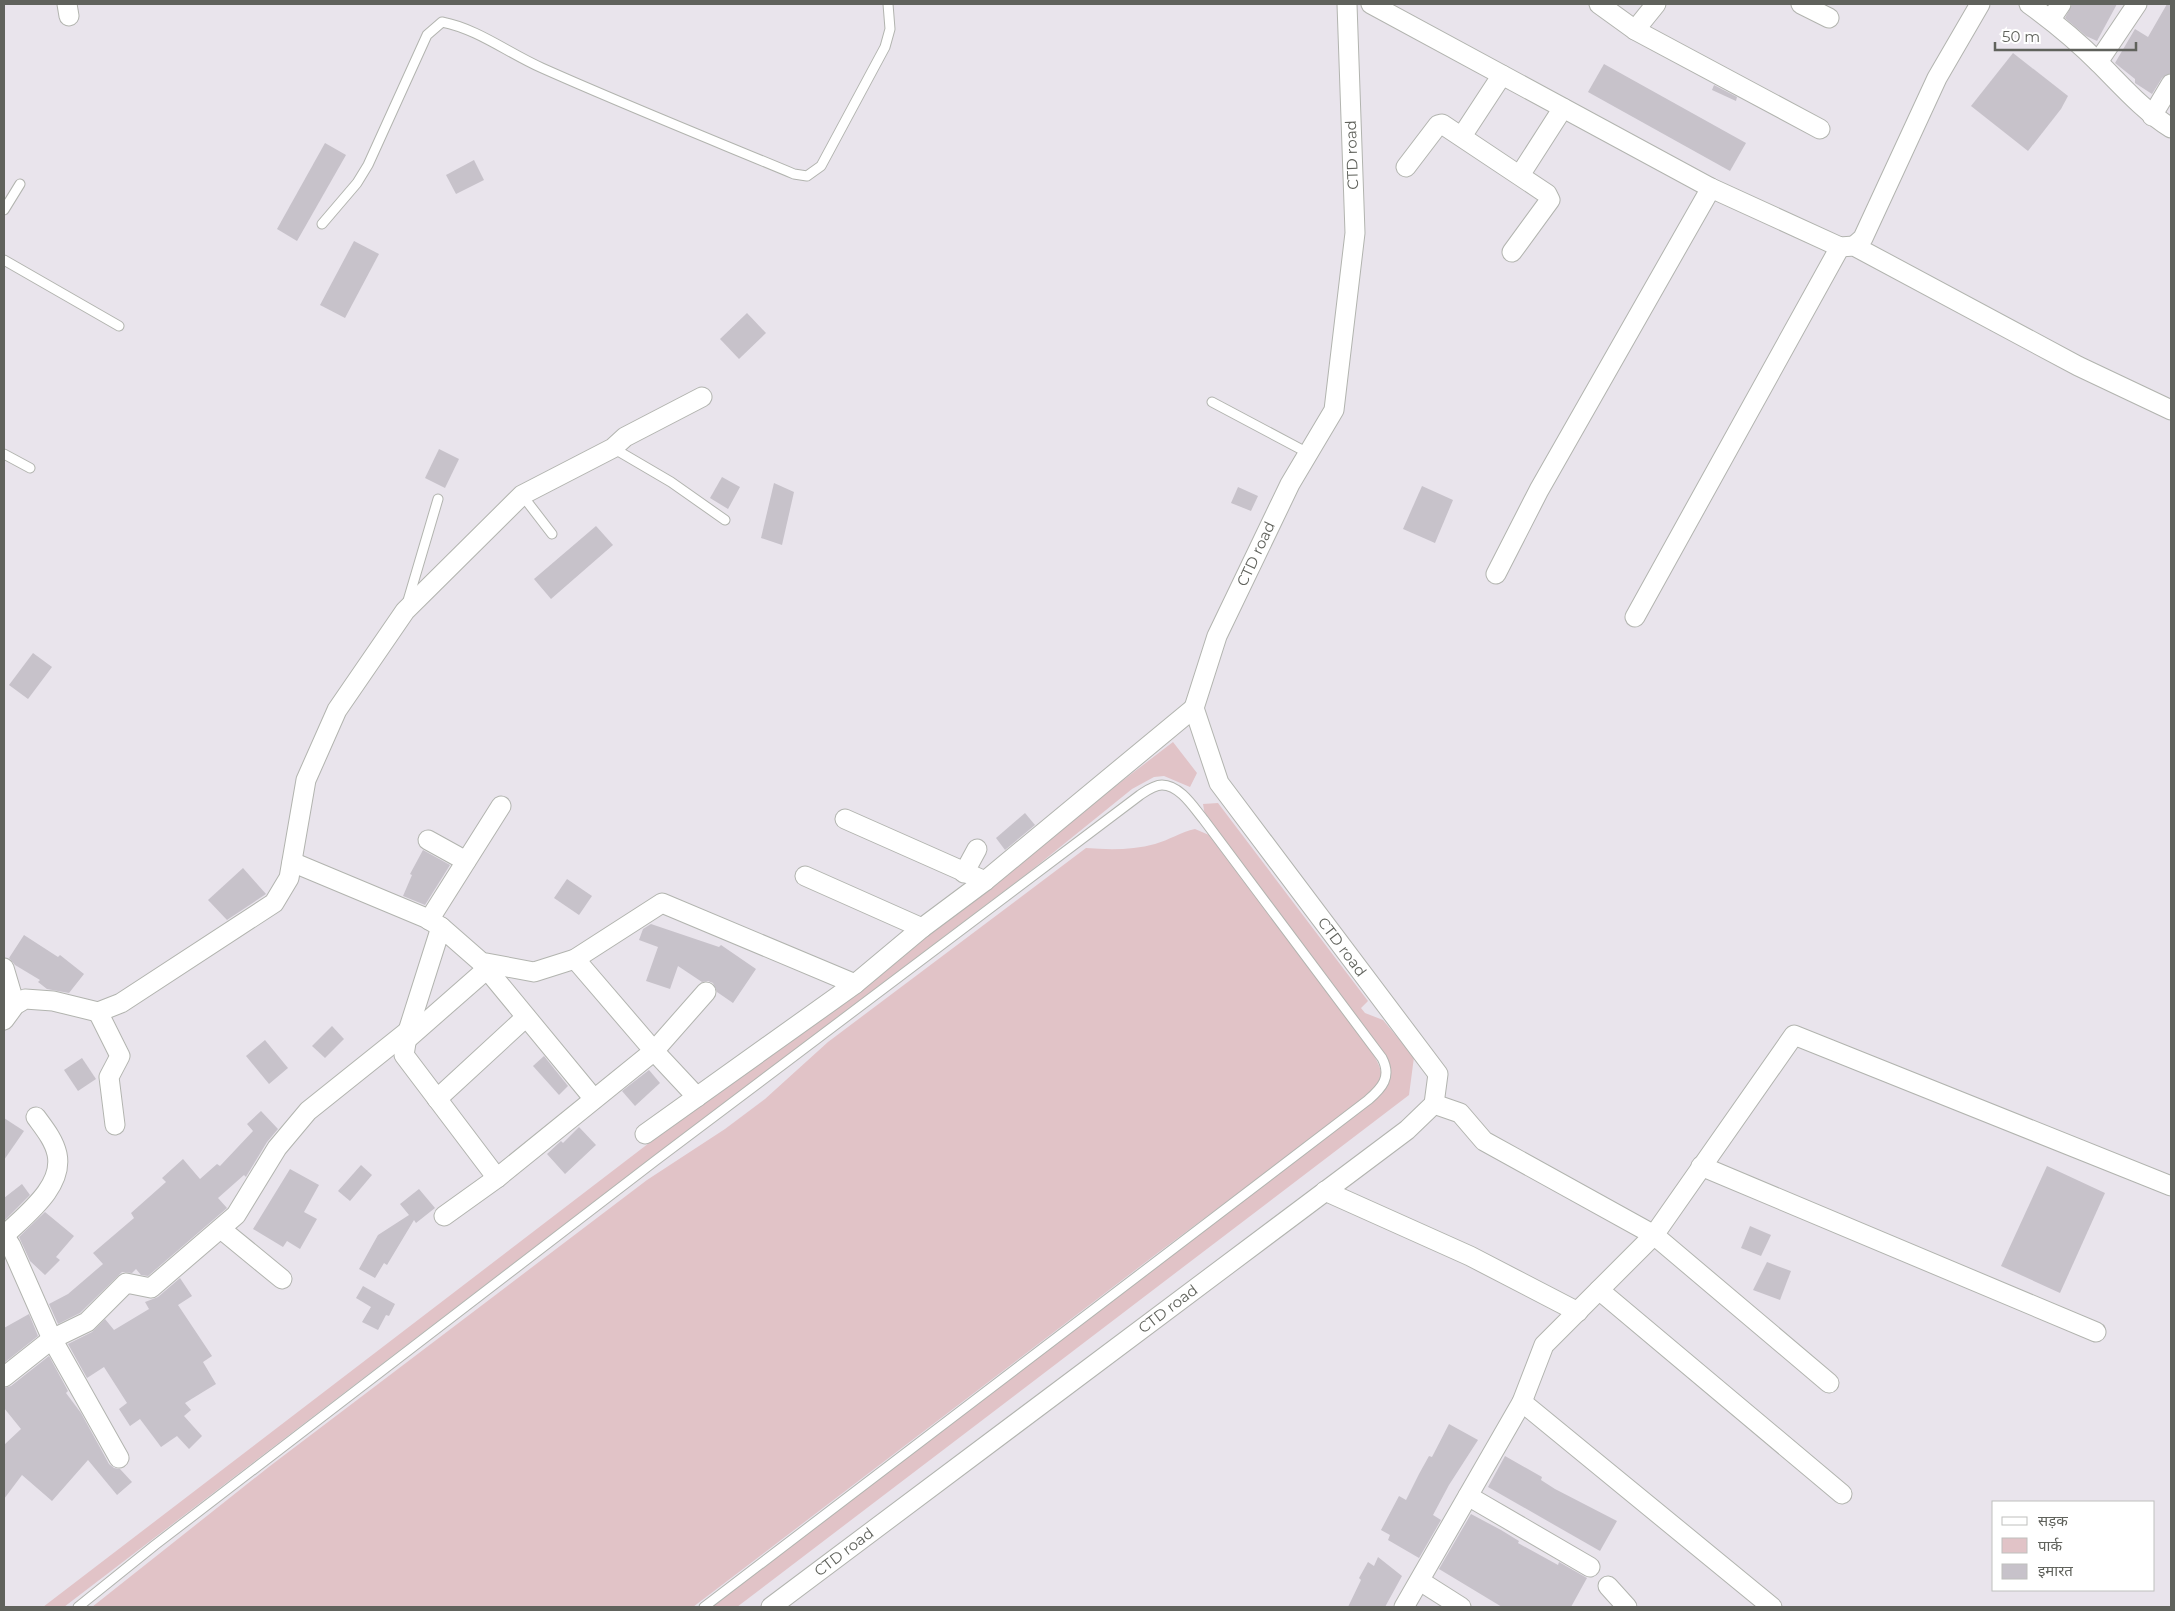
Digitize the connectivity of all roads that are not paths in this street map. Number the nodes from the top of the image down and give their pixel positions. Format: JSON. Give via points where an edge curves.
{"nodes":[{"id":1,"x":888,"y":4,"type":"edge"},
{"id":2,"x":1347,"y":4,"type":"edge"},
{"id":3,"x":1371,"y":4,"type":"edge"},
{"id":4,"x":1599,"y":4,"type":"edge"},
{"id":5,"x":1656,"y":4,"type":"edge"},
{"id":6,"x":1801,"y":4,"type":"edge"},
{"id":7,"x":1980,"y":4,"type":"edge"},
{"id":8,"x":2029,"y":4,"type":"edge"},
{"id":9,"x":2137,"y":4,"type":"edge"},
{"id":10,"x":2056,"y":11,"type":"edge"},
{"id":11,"x":1829,"y":18,"type":"dead end"},
{"id":12,"x":1635,"y":30,"type":"junction"},
{"id":13,"x":2098,"y":62,"type":"junction"},
{"id":14,"x":1502,"y":75,"type":"junction"},
{"id":15,"x":2171,"y":84,"type":"edge"},
{"id":16,"x":1563,"y":108,"type":"junction"},
{"id":17,"x":2152,"y":116,"type":"junction"},
{"id":18,"x":2171,"y":128,"type":"edge"},
{"id":19,"x":1820,"y":129,"type":"dead end"},
{"id":20,"x":1462,"y":136,"type":"junction"},
{"id":21,"x":1406,"y":167,"type":"dead end"},
{"id":22,"x":1520,"y":175,"type":"junction"},
{"id":23,"x":20,"y":184,"type":"dead end"},
{"id":24,"x":1711,"y":188,"type":"junction"},
{"id":25,"x":4,"y":210,"type":"edge"},
{"id":26,"x":322,"y":224,"type":"dead end"},
{"id":27,"x":1847,"y":247,"type":"junction"},
{"id":28,"x":1512,"y":252,"type":"dead end"},
{"id":29,"x":4,"y":260,"type":"edge"},
{"id":30,"x":120,"y":326,"type":"dead end"},
{"id":31,"x":702,"y":397,"type":"dead end"},
{"id":32,"x":1212,"y":402,"type":"dead end"},
{"id":33,"x":2171,"y":410,"type":"edge"},
{"id":34,"x":613,"y":448,"type":"junction"},
{"id":35,"x":1308,"y":453,"type":"junction"},
{"id":36,"x":4,"y":454,"type":"edge"},
{"id":37,"x":30,"y":468,"type":"dead end"},
{"id":38,"x":522,"y":495,"type":"junction"},
{"id":39,"x":438,"y":499,"type":"dead end"},
{"id":40,"x":725,"y":520,"type":"dead end"},
{"id":41,"x":552,"y":534,"type":"dead end"},
{"id":42,"x":1496,"y":574,"type":"dead end"},
{"id":43,"x":405,"y":611,"type":"junction"},
{"id":44,"x":1635,"y":616,"type":"dead end"},
{"id":45,"x":1194,"y":708,"type":"junction"},
{"id":46,"x":500,"y":806,"type":"dead end"},
{"id":47,"x":845,"y":819,"type":"dead end"},
{"id":48,"x":428,"y":840,"type":"dead end"},
{"id":49,"x":977,"y":849,"type":"dead end"},
{"id":50,"x":466,"y":861,"type":"junction"},
{"id":51,"x":292,"y":862,"type":"junction"},
{"id":52,"x":964,"y":873,"type":"junction"},
{"id":53,"x":805,"y":876,"type":"dead end"},
{"id":54,"x":985,"y":881,"type":"junction"},
{"id":55,"x":435,"y":923,"type":"junction"},
{"id":56,"x":922,"y":928,"type":"junction"},
{"id":57,"x":576,"y":959,"type":"junction"},
{"id":58,"x":484,"y":966,"type":"junction"},
{"id":59,"x":6,"y":976,"type":"edge"},
{"id":60,"x":855,"y":984,"type":"junction"},
{"id":61,"x":706,"y":992,"type":"dead end"},
{"id":62,"x":15,"y":1008,"type":"edge"},
{"id":63,"x":98,"y":1012,"type":"junction"},
{"id":64,"x":526,"y":1017,"type":"junction"},
{"id":65,"x":407,"y":1035,"type":"junction"},
{"id":66,"x":654,"y":1051,"type":"junction"},
{"id":67,"x":697,"y":1097,"type":"junction"},
{"id":68,"x":437,"y":1099,"type":"junction"},
{"id":69,"x":594,"y":1100,"type":"junction"},
{"id":70,"x":1434,"y":1104,"type":"junction"},
{"id":71,"x":36,"y":1117,"type":"dead end"},
{"id":72,"x":115,"y":1125,"type":"dead end"},
{"id":73,"x":645,"y":1134,"type":"dead end"},
{"id":74,"x":1701,"y":1166,"type":"junction"},
{"id":75,"x":497,"y":1178,"type":"junction"},
{"id":76,"x":2171,"y":1186,"type":"edge"},
{"id":77,"x":1325,"y":1191,"type":"junction"},
{"id":78,"x":444,"y":1216,"type":"dead end"},
{"id":79,"x":221,"y":1229,"type":"junction"},
{"id":80,"x":1654,"y":1235,"type":"junction"},
{"id":81,"x":6,"y":1243,"type":"edge"},
{"id":82,"x":282,"y":1278,"type":"dead end"},
{"id":83,"x":1599,"y":1290,"type":"junction"},
{"id":84,"x":1578,"y":1312,"type":"junction"},
{"id":85,"x":2096,"y":1332,"type":"dead end"},
{"id":86,"x":52,"y":1339,"type":"junction"},
{"id":87,"x":4,"y":1377,"type":"edge"},
{"id":88,"x":1829,"y":1383,"type":"dead end"},
{"id":89,"x":1522,"y":1402,"type":"junction"},
{"id":90,"x":120,"y":1458,"type":"dead end"},
{"id":91,"x":1842,"y":1494,"type":"dead end"},
{"id":92,"x":1468,"y":1496,"type":"junction"},
{"id":93,"x":1590,"y":1567,"type":"dead end"},
{"id":94,"x":1420,"y":1581,"type":"junction"},
{"id":95,"x":1608,"y":1586,"type":"dead end"},
{"id":96,"x":78,"y":1607,"type":"edge"},
{"id":97,"x":704,"y":1607,"type":"edge"},
{"id":98,"x":771,"y":1607,"type":"edge"},
{"id":99,"x":1404,"y":1607,"type":"edge"},
{"id":100,"x":1461,"y":1607,"type":"edge"},
{"id":101,"x":1627,"y":1607,"type":"edge"},
{"id":102,"x":1772,"y":1607,"type":"edge"}],
"edges":[{"from":1,"to":26,"type":"lane","via":[[890,29],[885,47],[821,166],[808,176],[794,174],[586,87],[458,25],[442,22],[427,35],[368,165]]},
{"from":2,"to":35,"type":"street","name":"CTD road","via":[[1355,233],[1334,410]]},
{"from":3,"to":14,"type":"street"},
{"from":4,"to":12,"type":"street"},
{"from":5,"to":12,"type":"street"},
{"from":6,"to":11,"type":"street"},
{"from":7,"to":27,"type":"street","via":[[1937,78],[1863,238]]},
{"from":8,"to":10,"type":"street"},
{"from":9,"to":13,"type":"street"},
{"from":10,"to":13,"type":"street"},
{"from":12,"to":19,"type":"street"},
{"from":13,"to":17,"type":"street"},
{"from":14,"to":16,"type":"street"},
{"from":14,"to":20,"type":"street"},
{"from":15,"to":17,"type":"street"},
{"from":16,"to":22,"type":"street"},
{"from":16,"to":24,"type":"street"},
{"from":17,"to":18,"type":"street"},
{"from":20,"to":21,"type":"street","via":[[1445,125],[1438,126]]},
{"from":20,"to":22,"type":"street"},
{"from":22,"to":28,"type":"street","via":[[1548,194],[1550,200]]},
{"from":23,"to":25,"type":"lane"},
{"from":24,"to":27,"type":"street"},
{"from":24,"to":42,"type":"street","via":[[1539,490]]},
{"from":27,"to":33,"type":"street"},
{"from":27,"to":44,"type":"street"},
{"from":29,"to":30,"type":"lane"},
{"from":31,"to":34,"type":"street","via":[[625,437]]},
{"from":32,"to":35,"type":"lane"},
{"from":34,"to":38,"type":"street"},
{"from":34,"to":40,"type":"lane","via":[[671,482]]},
{"from":35,"to":45,"type":"street","name":"CTD road","via":[[1217,636]]},
{"from":36,"to":37,"type":"lane"},
{"from":38,"to":41,"type":"lane"},
{"from":38,"to":43,"type":"street"},
{"from":39,"to":43,"type":"lane"},
{"from":43,"to":51,"type":"street","via":[[337,710],[306,780]]},
{"from":45,"to":54,"type":"street"},
{"from":45,"to":70,"type":"street","name":"CTD road","via":[[1219,783],[1438,1074]]},
{"from":46,"to":50,"type":"street"},
{"from":47,"to":52,"type":"street"},
{"from":48,"to":50,"type":"street"},
{"from":49,"to":52,"type":"street"},
{"from":50,"to":55,"type":"street"},
{"from":51,"to":55,"type":"street"},
{"from":51,"to":63,"type":"street","via":[[289,878],[274,904],[121,1003]]},
{"from":52,"to":54,"type":"street"},
{"from":53,"to":56,"type":"street"},
{"from":54,"to":56,"type":"street"},
{"from":55,"to":58,"type":"street"},
{"from":55,"to":65,"type":"street"},
{"from":56,"to":60,"type":"street"},
{"from":57,"to":58,"type":"street","via":[[534,972]]},
{"from":57,"to":60,"type":"street","via":[[662,903]]},
{"from":57,"to":66,"type":"street"},
{"from":58,"to":64,"type":"street"},
{"from":58,"to":65,"type":"street"},
{"from":59,"to":62,"type":"street"},
{"from":60,"to":67,"type":"street"},
{"from":61,"to":66,"type":"street"},
{"from":62,"to":63,"type":"street","via":[[53,1001]]},
{"from":63,"to":72,"type":"street","via":[[120,1056],[109,1077]]},
{"from":64,"to":68,"type":"street"},
{"from":64,"to":69,"type":"street"},
{"from":65,"to":68,"type":"street","via":[[404,1055]]},
{"from":65,"to":79,"type":"street","via":[[304,1116],[277,1148],[236,1215]]},
{"from":66,"to":67,"type":"street"},
{"from":66,"to":69,"type":"street"},
{"from":67,"to":73,"type":"street"},
{"from":68,"to":75,"type":"street"},
{"from":69,"to":75,"type":"street"},
{"from":70,"to":77,"type":"street","name":"CTD road","via":[[1407,1130]]},
{"from":70,"to":80,"type":"street","via":[[1460,1113],[1484,1141]]},
{"from":71,"to":81,"type":"street","via":[[54,1143],[58,1156],[54,1177],[43,1197]]},
{"from":74,"to":76,"type":"street","via":[[1794,1036]]},
{"from":74,"to":80,"type":"street"},
{"from":74,"to":85,"type":"street"},
{"from":75,"to":78,"type":"street"},
{"from":77,"to":84,"type":"street","via":[[1470,1256]]},
{"from":77,"to":98,"type":"street","name":"CTD road"},
{"from":79,"to":82,"type":"street"},
{"from":79,"to":86,"type":"street","via":[[151,1288],[126,1283],[87,1322]]},
{"from":80,"to":83,"type":"street"},
{"from":80,"to":88,"type":"street"},
{"from":81,"to":86,"type":"street"},
{"from":83,"to":84,"type":"street"},
{"from":83,"to":91,"type":"street"},
{"from":84,"to":89,"type":"street","via":[[1544,1345]]},
{"from":86,"to":87,"type":"street"},
{"from":86,"to":90,"type":"street"},
{"from":89,"to":92,"type":"street"},
{"from":89,"to":102,"type":"street"},
{"from":92,"to":93,"type":"street"},
{"from":92,"to":94,"type":"street"},
{"from":94,"to":99,"type":"street"},
{"from":94,"to":100,"type":"street"},
{"from":95,"to":101,"type":"street"},
{"from":96,"to":97,"type":"lane","via":[[655,1161],[1140,795],[1162,785],[1192,798],[1382,1058],[1387,1075],[1384,1084],[1368,1100]]}]}
